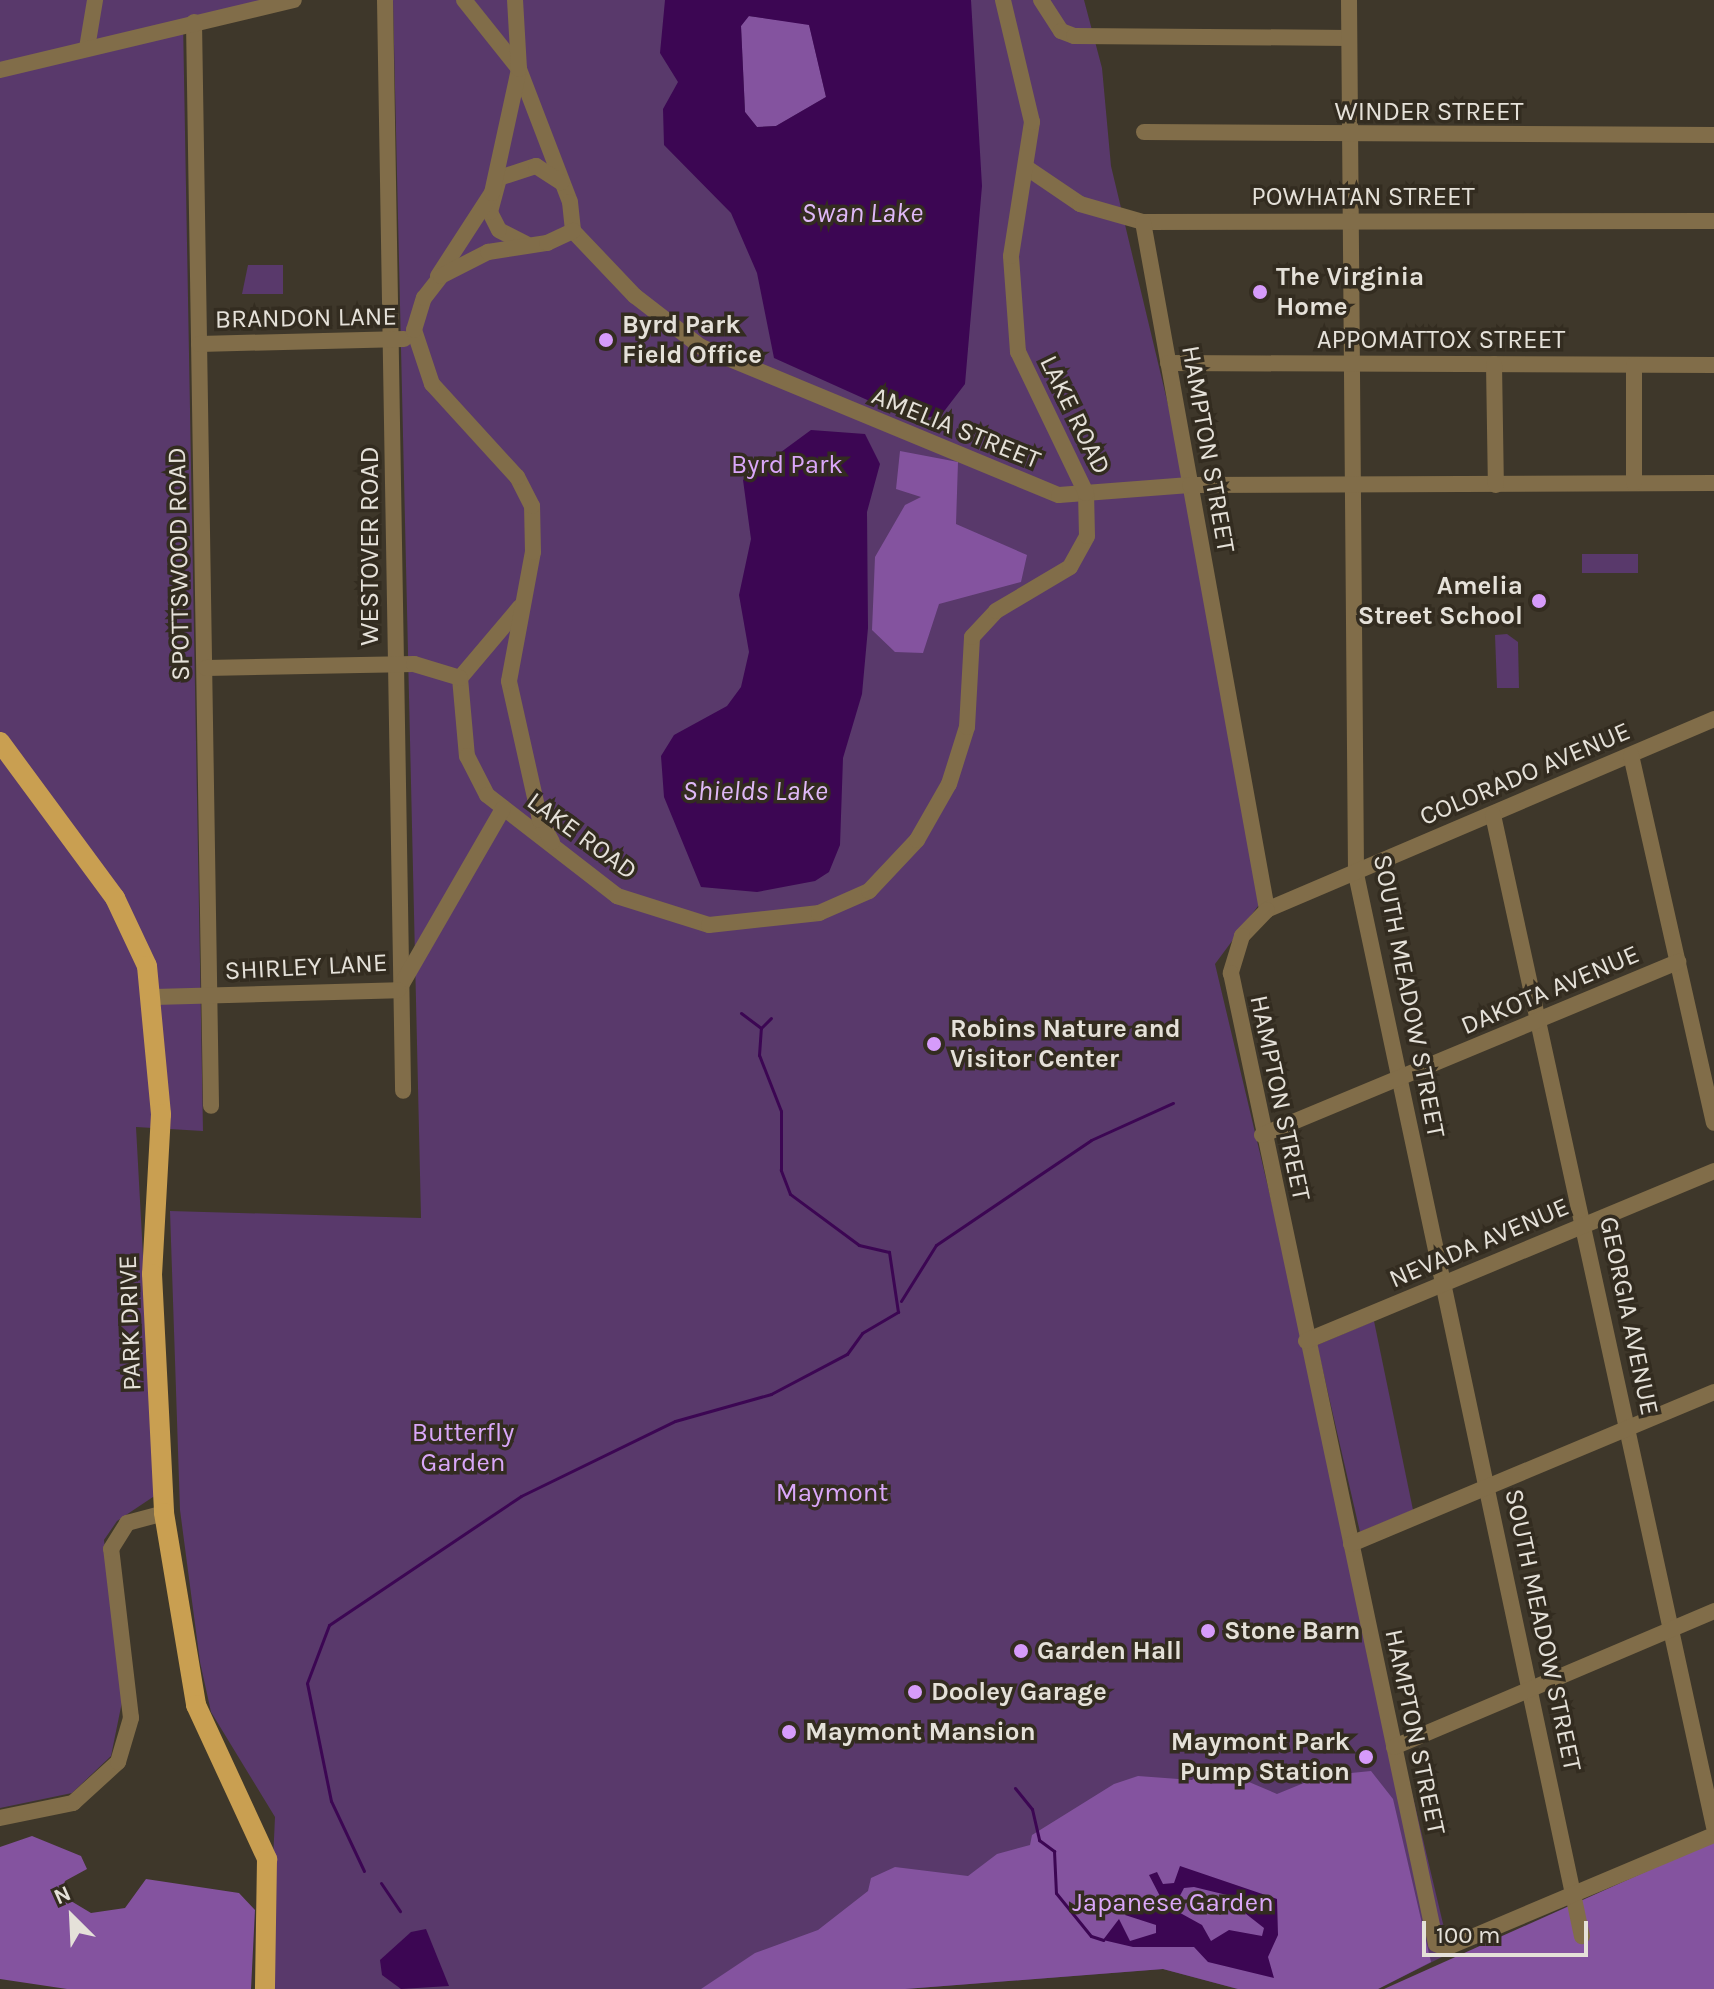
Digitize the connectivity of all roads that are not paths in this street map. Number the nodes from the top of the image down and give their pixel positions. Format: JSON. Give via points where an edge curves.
{"nodes":[{"id":1,"x":95,"y":0,"type":"edge"},
{"id":2,"x":294,"y":0,"type":"edge"},
{"id":3,"x":385,"y":0,"type":"edge"},
{"id":4,"x":464,"y":0,"type":"edge"},
{"id":5,"x":515,"y":0,"type":"edge"},
{"id":6,"x":1003,"y":0,"type":"edge"},
{"id":7,"x":1041,"y":0,"type":"edge"},
{"id":8,"x":1349,"y":0,"type":"edge"},
{"id":9,"x":194,"y":22,"type":"junction"},
{"id":10,"x":1349,"y":38,"type":"junction"},
{"id":11,"x":87,"y":48,"type":"junction"},
{"id":12,"x":519,"y":69,"type":"junction"},
{"id":13,"x":0,"y":70,"type":"edge"},
{"id":14,"x":1144,"y":132,"type":"dead end"},
{"id":15,"x":1714,"y":135,"type":"edge"},
{"id":16,"x":1350,"y":136,"type":"junction"},
{"id":17,"x":1027,"y":168,"type":"junction"},
{"id":18,"x":562,"y":183,"type":"junction"},
{"id":19,"x":492,"y":193,"type":"junction"},
{"id":20,"x":1351,"y":221,"type":"junction"},
{"id":21,"x":1714,"y":221,"type":"edge"},
{"id":22,"x":1143,"y":222,"type":"junction"},
{"id":23,"x":573,"y":231,"type":"junction"},
{"id":24,"x":528,"y":245,"type":"junction"},
{"id":25,"x":435,"y":281,"type":"junction"},
{"id":26,"x":394,"y":339,"type":"junction"},
{"id":27,"x":414,"y":339,"type":"junction"},
{"id":28,"x":199,"y":344,"type":"junction"},
{"id":29,"x":1168,"y":363,"type":"junction"},
{"id":30,"x":1352,"y":364,"type":"junction"},
{"id":31,"x":1494,"y":364,"type":"junction"},
{"id":32,"x":1634,"y":365,"type":"junction"},
{"id":33,"x":1714,"y":365,"type":"edge"},
{"id":34,"x":1634,"y":483,"type":"junction"},
{"id":35,"x":1714,"y":483,"type":"edge"},
{"id":36,"x":1351,"y":484,"type":"junction"},
{"id":37,"x":1190,"y":485,"type":"junction"},
{"id":38,"x":1496,"y":485,"type":"junction"},
{"id":39,"x":1086,"y":493,"type":"junction"},
{"id":40,"x":520,"y":607,"type":"junction"},
{"id":41,"x":394,"y":665,"type":"junction"},
{"id":42,"x":206,"y":668,"type":"junction"},
{"id":43,"x":460,"y":678,"type":"junction"},
{"id":44,"x":1714,"y":719,"type":"edge"},
{"id":45,"x":0,"y":742,"type":"edge"},
{"id":46,"x":1631,"y":755,"type":"junction"},
{"id":47,"x":503,"y":809,"type":"junction"},
{"id":48,"x":1493,"y":815,"type":"junction"},
{"id":49,"x":554,"y":846,"type":"junction"},
{"id":50,"x":1356,"y":874,"type":"junction"},
{"id":51,"x":1267,"y":910,"type":"junction"},
{"id":52,"x":1678,"y":962,"type":"junction"},
{"id":53,"x":398,"y":990,"type":"junction"},
{"id":54,"x":207,"y":996,"type":"junction"},
{"id":55,"x":154,"y":997,"type":"junction"},
{"id":56,"x":1542,"y":1019,"type":"junction"},
{"id":57,"x":1707,"y":1056,"type":"edge"},
{"id":58,"x":1399,"y":1078,"type":"junction"},
{"id":59,"x":403,"y":1091,"type":"dead end"},
{"id":60,"x":211,"y":1106,"type":"dead end"},
{"id":61,"x":1714,"y":1123,"type":"edge"},
{"id":62,"x":1262,"y":1135,"type":"junction"},
{"id":63,"x":1714,"y":1171,"type":"edge"},
{"id":64,"x":1585,"y":1224,"type":"junction"},
{"id":65,"x":1444,"y":1283,"type":"junction"},
{"id":66,"x":1306,"y":1341,"type":"junction"},
{"id":67,"x":1714,"y":1392,"type":"edge"},
{"id":68,"x":1629,"y":1427,"type":"junction"},
{"id":69,"x":1487,"y":1485,"type":"junction"},
{"id":70,"x":164,"y":1513,"type":"junction"},
{"id":71,"x":1351,"y":1544,"type":"junction"},
{"id":72,"x":1714,"y":1611,"type":"edge"},
{"id":73,"x":1672,"y":1629,"type":"junction"},
{"id":74,"x":1531,"y":1689,"type":"junction"},
{"id":75,"x":1394,"y":1747,"type":"junction"},
{"id":76,"x":0,"y":1818,"type":"edge"},
{"id":77,"x":1714,"y":1827,"type":"edge"},
{"id":78,"x":1714,"y":1835,"type":"edge"},
{"id":79,"x":1575,"y":1893,"type":"junction"},
{"id":80,"x":1582,"y":1936,"type":"dead end"},
{"id":81,"x":265,"y":1989,"type":"edge"}],
"edges":[{"from":1,"to":11,"type":"street"},
{"from":2,"to":9,"type":"street"},
{"from":3,"to":26,"type":"street","name":"WESTOVER ROAD"},
{"from":4,"to":12,"type":"street"},
{"from":5,"to":12,"type":"street"},
{"from":6,"to":17,"type":"street","name":"LAKE ROAD","via":[[1032,122]]},
{"from":7,"to":10,"type":"street","via":[[1061,31],[1074,36]]},
{"from":8,"to":10,"type":"street","name":"SOUTH MEADOW STREET"},
{"from":9,"to":11,"type":"street"},
{"from":9,"to":28,"type":"street","name":"SPOTTSWOOD ROAD"},
{"from":10,"to":16,"type":"street","name":"SOUTH MEADOW STREET"},
{"from":11,"to":13,"type":"street"},
{"from":12,"to":18,"type":"street"},
{"from":12,"to":19,"type":"street"},
{"from":14,"to":16,"type":"street","name":"WINDER STREET"},
{"from":15,"to":16,"type":"street","name":"WINDER STREET"},
{"from":16,"to":20,"type":"street","name":"SOUTH MEADOW STREET"},
{"from":17,"to":22,"type":"street","name":"POWHATAN STREET","via":[[1080,204]]},
{"from":17,"to":39,"type":"street","name":"LAKE ROAD","via":[[1011,256],[1018,352]]},
{"from":18,"to":19,"type":"street","via":[[536,166],[520,166]]},
{"from":18,"to":23,"type":"street"},
{"from":19,"to":24,"type":"street","via":[[499,230]]},
{"from":19,"to":25,"type":"street"},
{"from":20,"to":21,"type":"street","name":"POWHATAN STREET"},
{"from":20,"to":22,"type":"street","name":"POWHATAN STREET"},
{"from":20,"to":30,"type":"street","name":"SOUTH MEADOW STREET"},
{"from":22,"to":29,"type":"street","name":"HAMPTON STREET"},
{"from":23,"to":24,"type":"street"},
{"from":23,"to":39,"type":"street","name":"AMELIA STREET","via":[[684,336],[1059,495]]},
{"from":24,"to":25,"type":"street","via":[[488,252]]},
{"from":25,"to":27,"type":"street","via":[[419,308]]},
{"from":26,"to":27,"type":"street","name":"BRANDON LANE"},
{"from":26,"to":28,"type":"street","name":"BRANDON LANE"},
{"from":26,"to":41,"type":"street","name":"WESTOVER ROAD"},
{"from":27,"to":40,"type":"street","via":[[432,384],[517,477],[532,506],[533,552]]},
{"from":28,"to":42,"type":"street","name":"SPOTTSWOOD ROAD"},
{"from":29,"to":30,"type":"street","name":"APPOMATTOX STREET"},
{"from":29,"to":37,"type":"street","name":"HAMPTON STREET"},
{"from":30,"to":31,"type":"street","name":"APPOMATTOX STREET"},
{"from":30,"to":36,"type":"street","name":"SOUTH MEADOW STREET"},
{"from":31,"to":32,"type":"street","name":"APPOMATTOX STREET"},
{"from":31,"to":38,"type":"street"},
{"from":32,"to":33,"type":"street","name":"APPOMATTOX STREET"},
{"from":32,"to":34,"type":"street"},
{"from":34,"to":35,"type":"street","name":"AMELIA STREET"},
{"from":34,"to":38,"type":"street","name":"AMELIA STREET"},
{"from":36,"to":37,"type":"street","name":"AMELIA STREET"},
{"from":36,"to":38,"type":"street","name":"AMELIA STREET"},
{"from":36,"to":50,"type":"street","name":"SOUTH MEADOW STREET"},
{"from":37,"to":39,"type":"street","name":"AMELIA STREET"},
{"from":37,"to":51,"type":"street","name":"HAMPTON STREET"},
{"from":39,"to":49,"type":"street","name":"LAKE ROAD","via":[[1087,536],[1070,567],[996,611],[972,637],[967,727],[949,784],[917,840],[869,891],[819,913],[709,925],[617,896]]},
{"from":40,"to":43,"type":"street"},
{"from":40,"to":49,"type":"street","via":[[509,681],[540,820]]},
{"from":41,"to":42,"type":"street"},
{"from":41,"to":43,"type":"street","via":[[431,665]]},
{"from":41,"to":53,"type":"street","name":"WESTOVER ROAD"},
{"from":42,"to":54,"type":"street","name":"SPOTTSWOOD ROAD"},
{"from":43,"to":47,"type":"street","name":"LAKE ROAD","via":[[467,756],[479,785]]},
{"from":44,"to":46,"type":"street","name":"COLORADO AVENUE"},
{"from":45,"to":55,"type":"main road","name":"PARK DRIVE","via":[[115,898],[136,935]]},
{"from":46,"to":48,"type":"street","name":"COLORADO AVENUE"},
{"from":46,"to":52,"type":"street"},
{"from":47,"to":49,"type":"street","name":"LAKE ROAD"},
{"from":47,"to":53,"type":"street","name":"SHIRLEY LANE"},
{"from":48,"to":50,"type":"street","name":"COLORADO AVENUE"},
{"from":48,"to":56,"type":"street","name":"GEORGIA AVENUE"},
{"from":50,"to":51,"type":"street","name":"COLORADO AVENUE"},
{"from":50,"to":58,"type":"street","name":"SOUTH MEADOW STREET"},
{"from":51,"to":62,"type":"street","name":"HAMPTON STREET","via":[[1242,936],[1231,973]]},
{"from":52,"to":56,"type":"street","name":"DAKOTA AVENUE"},
{"from":52,"to":57,"type":"street"},
{"from":53,"to":54,"type":"street","name":"SHIRLEY LANE"},
{"from":53,"to":59,"type":"street","name":"WESTOVER ROAD"},
{"from":54,"to":55,"type":"street","name":"SHIRLEY LANE"},
{"from":54,"to":60,"type":"street","name":"SPOTTSWOOD ROAD"},
{"from":55,"to":70,"type":"main road","name":"PARK DRIVE","via":[[161,1114],[152,1274]]},
{"from":56,"to":58,"type":"street","name":"DAKOTA AVENUE"},
{"from":56,"to":64,"type":"street","name":"GEORGIA AVENUE"},
{"from":57,"to":61,"type":"street"},
{"from":58,"to":62,"type":"street","name":"DAKOTA AVENUE"},
{"from":58,"to":65,"type":"street","name":"SOUTH MEADOW STREET"},
{"from":62,"to":66,"type":"street","name":"HAMPTON STREET"},
{"from":63,"to":64,"type":"street","name":"NEVADA AVENUE"},
{"from":64,"to":65,"type":"street","name":"NEVADA AVENUE"},
{"from":64,"to":68,"type":"street","name":"GEORGIA AVENUE"},
{"from":65,"to":66,"type":"street","name":"NEVADA AVENUE"},
{"from":65,"to":69,"type":"street","name":"SOUTH MEADOW STREET"},
{"from":66,"to":71,"type":"street","name":"HAMPTON STREET"},
{"from":67,"to":68,"type":"street"},
{"from":68,"to":69,"type":"street"},
{"from":68,"to":73,"type":"street","name":"GEORGIA AVENUE"},
{"from":69,"to":71,"type":"street"},
{"from":69,"to":74,"type":"street","name":"SOUTH MEADOW STREET"},
{"from":70,"to":76,"type":"street","via":[[127,1523],[111,1549],[131,1718],[118,1762],[73,1803]]},
{"from":70,"to":81,"type":"main road","name":"PARK DRIVE","via":[[196,1705],[264,1847]]},
{"from":71,"to":75,"type":"street","name":"HAMPTON STREET"},
{"from":72,"to":73,"type":"street"},
{"from":73,"to":74,"type":"street"},
{"from":73,"to":77,"type":"street","name":"GEORGIA AVENUE"},
{"from":74,"to":75,"type":"street"},
{"from":74,"to":79,"type":"street","name":"SOUTH MEADOW STREET"},
{"from":75,"to":79,"type":"street","name":"HAMPTON STREET","via":[[1436,1944],[1446,1948]]},
{"from":78,"to":79,"type":"street"},
{"from":79,"to":80,"type":"street","name":"SOUTH MEADOW STREET"}]}
